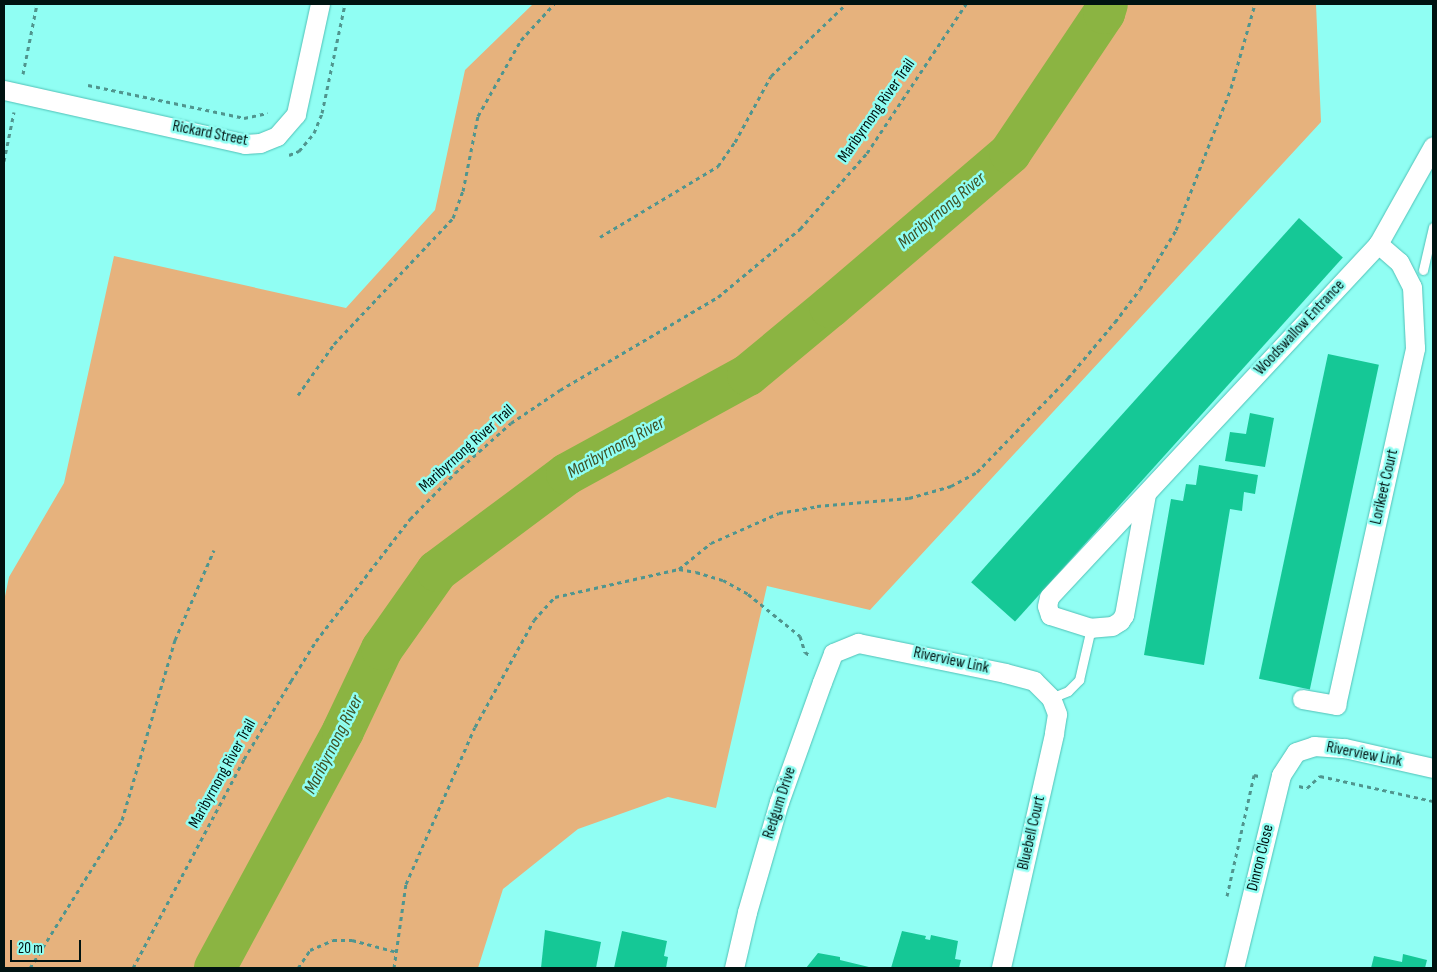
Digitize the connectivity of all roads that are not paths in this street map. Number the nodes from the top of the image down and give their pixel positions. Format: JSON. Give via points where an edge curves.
{"nodes":[{"id":1,"x":320,"y":4,"type":"edge"},
{"id":2,"x":4,"y":90,"type":"edge"},
{"id":3,"x":1433,"y":146,"type":"edge"},
{"id":4,"x":1433,"y":227,"type":"edge"},
{"id":5,"x":1378,"y":244,"type":"junction"},
{"id":6,"x":1423,"y":270,"type":"dead end"},
{"id":7,"x":1146,"y":494,"type":"junction"},
{"id":8,"x":1091,"y":628,"type":"junction"},
{"id":9,"x":844,"y":647,"type":"joint"},
{"id":10,"x":1051,"y":698,"type":"junction"},
{"id":11,"x":1302,"y":699,"type":"dead end"},
{"id":12,"x":1296,"y":752,"type":"joint"},
{"id":13,"x":1433,"y":768,"type":"edge"},
{"id":14,"x":734,"y":968,"type":"edge"},
{"id":15,"x":1002,"y":968,"type":"edge"},
{"id":16,"x":1234,"y":968,"type":"edge"}],
"edges":[{"from":1,"to":2,"type":"street","name":"Rickard Street","via":[[296,114],[277,136],[260,143],[245,144]]},
{"from":3,"to":5,"type":"street","name":"Woodswallow Entrance"},
{"from":4,"to":6,"type":"lane"},
{"from":5,"to":7,"type":"street","name":"Woodswallow Entrance"},
{"from":5,"to":11,"type":"street","name":"Lorikeet Court","via":[[1399,262],[1412,287],[1415,348],[1336,706]]},
{"from":7,"to":8,"type":"street","name":"Woodswallow Entrance","via":[[1124,615],[1112,626]]},
{"from":7,"to":8,"type":"street","name":"Woodswallow Entrance","via":[[1049,597],[1050,615]]},
{"from":8,"to":10,"type":"lane","via":[[1079,680],[1068,691]]},
{"from":9,"to":10,"type":"street","name":"Riverview Link","via":[[858,642],[874,644],[1005,673],[1034,681]]},
{"from":9,"to":14,"type":"street","name":"Redgum Drive","via":[[833,653],[779,802],[746,912]]},
{"from":10,"to":15,"type":"street","name":"Bluebell Court","via":[[1057,714],[1054,734]]},
{"from":12,"to":13,"type":"street","name":"Riverview Link","via":[[1314,746],[1345,748]]},
{"from":12,"to":16,"type":"street","name":"Dinron Close","via":[[1282,775]]}]}
